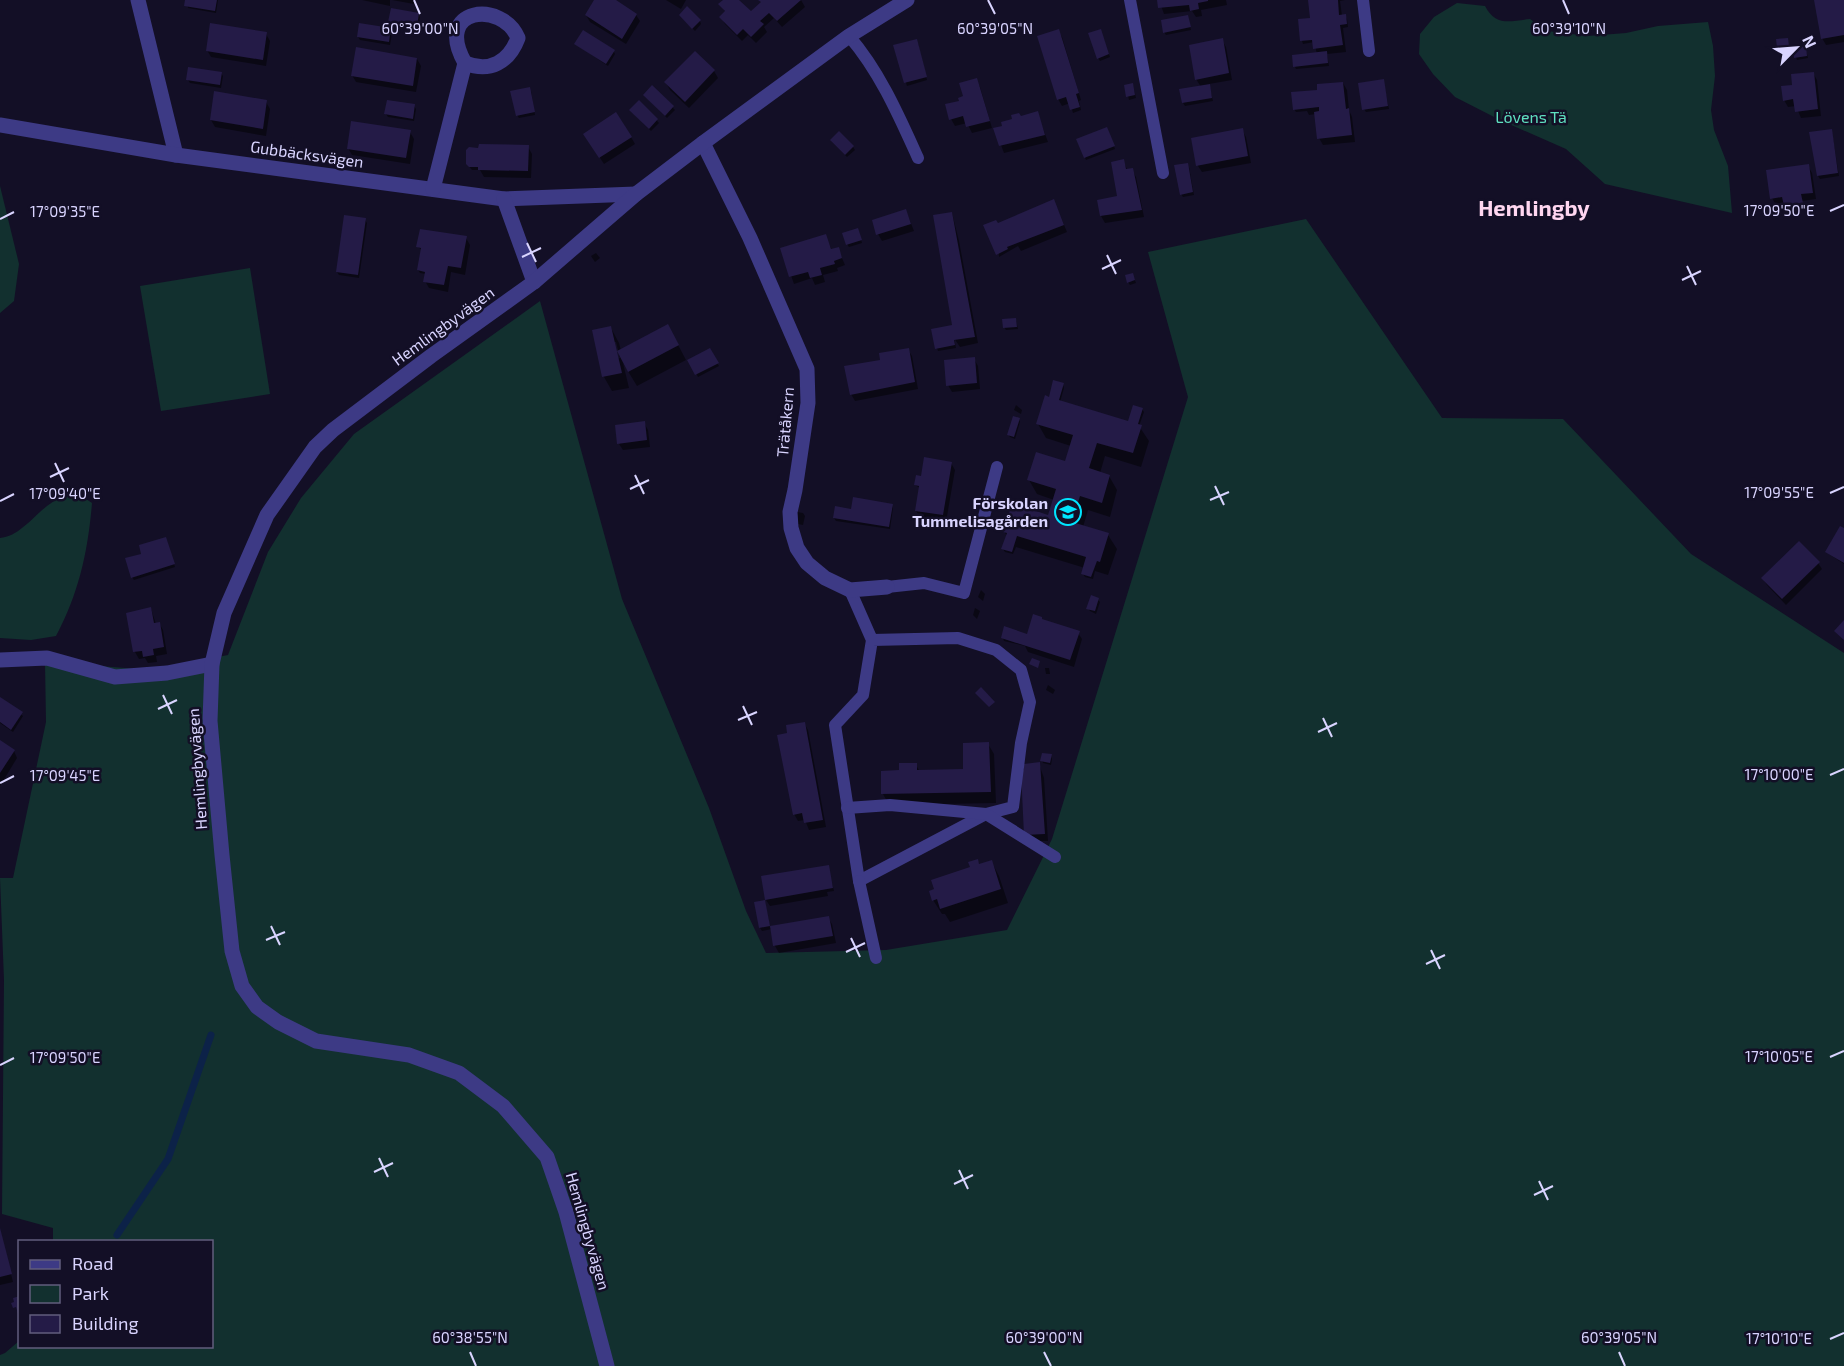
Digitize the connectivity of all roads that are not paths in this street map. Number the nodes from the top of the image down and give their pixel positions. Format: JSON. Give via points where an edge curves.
{"nodes":[{"id":1,"x":138,"y":0,"type":"edge"},
{"id":2,"x":876,"y":0,"type":"edge"},
{"id":3,"x":907,"y":0,"type":"edge"},
{"id":4,"x":1130,"y":0,"type":"edge"},
{"id":5,"x":1363,"y":0,"type":"edge"},
{"id":6,"x":886,"y":13,"type":"junction"},
{"id":7,"x":849,"y":36,"type":"junction"},
{"id":8,"x":1369,"y":51,"type":"dead end"},
{"id":9,"x":465,"y":63,"type":"junction"},
{"id":10,"x":0,"y":125,"type":"edge"},
{"id":11,"x":703,"y":143,"type":"junction"},
{"id":12,"x":176,"y":155,"type":"junction"},
{"id":13,"x":918,"y":158,"type":"dead end"},
{"id":14,"x":1163,"y":173,"type":"dead end"},
{"id":15,"x":433,"y":189,"type":"junction"},
{"id":16,"x":636,"y":194,"type":"junction"},
{"id":17,"x":504,"y":199,"type":"junction"},
{"id":18,"x":534,"y":282,"type":"junction"},
{"id":19,"x":997,"y":467,"type":"dead end"},
{"id":20,"x":887,"y":587,"type":"joint"},
{"id":21,"x":850,"y":591,"type":"junction"},
{"id":22,"x":872,"y":640,"type":"junction"},
{"id":23,"x":0,"y":660,"type":"edge"},
{"id":24,"x":212,"y":664,"type":"junction"},
{"id":25,"x":848,"y":808,"type":"junction"},
{"id":26,"x":986,"y":814,"type":"junction"},
{"id":27,"x":1055,"y":857,"type":"dead end"},
{"id":28,"x":859,"y":881,"type":"junction"},
{"id":29,"x":876,"y":958,"type":"dead end"},
{"id":30,"x":607,"y":1366,"type":"edge"}],
"edges":[{"from":1,"to":12,"type":"street"},
{"from":2,"to":6,"type":"street"},
{"from":3,"to":6,"type":"street","name":"Hemlingbyvägen"},
{"from":4,"to":14,"type":"lane"},
{"from":5,"to":8,"type":"lane"},
{"from":6,"to":7,"type":"street","name":"Hemlingbyvägen"},
{"from":7,"to":11,"type":"street","name":"Hemlingbyvägen"},
{"from":7,"to":13,"type":"lane","via":[[874,71]]},
{"from":9,"to":9,"type":"street","via":[[458,51],[457,24],[470,7],[494,4],[515,26],[518,38],[505,60],[485,66]]},
{"from":9,"to":15,"type":"street"},
{"from":10,"to":12,"type":"street","name":"Gubbäcksvägen"},
{"from":11,"to":16,"type":"street","name":"Hemlingbyvägen"},
{"from":11,"to":21,"type":"street","name":"Trätåkern","via":[[807,369],[808,403],[790,512],[797,548],[825,578]]},
{"from":12,"to":15,"type":"street","name":"Gubbäcksvägen"},
{"from":15,"to":17,"type":"street","name":"Gubbäcksvägen"},
{"from":16,"to":17,"type":"street","name":"Gubbäcksvägen"},
{"from":16,"to":18,"type":"street","name":"Hemlingbyvägen"},
{"from":17,"to":18,"type":"street"},
{"from":18,"to":24,"type":"street","name":"Hemlingbyvägen","via":[[315,447],[267,514],[224,613]]},
{"from":19,"to":20,"type":"lane","via":[[964,593],[924,583]]},
{"from":20,"to":21,"type":"street"},
{"from":21,"to":22,"type":"lane"},
{"from":22,"to":25,"type":"lane","via":[[863,695],[835,725]]},
{"from":22,"to":26,"type":"lane","via":[[958,638],[996,650],[1021,670],[1030,702],[1013,807]]},
{"from":23,"to":24,"type":"street","via":[[47,658],[115,677]]},
{"from":24,"to":30,"type":"street","name":"Hemlingbyvägen","via":[[210,721],[222,855],[232,951],[242,986],[257,1007],[278,1023],[316,1041],[409,1055],[459,1073],[503,1106],[547,1157],[566,1212]]},
{"from":25,"to":26,"type":"lane","via":[[890,805]]},
{"from":25,"to":28,"type":"lane"},
{"from":26,"to":27,"type":"lane"},
{"from":26,"to":28,"type":"lane"},
{"from":28,"to":29,"type":"lane"}]}
